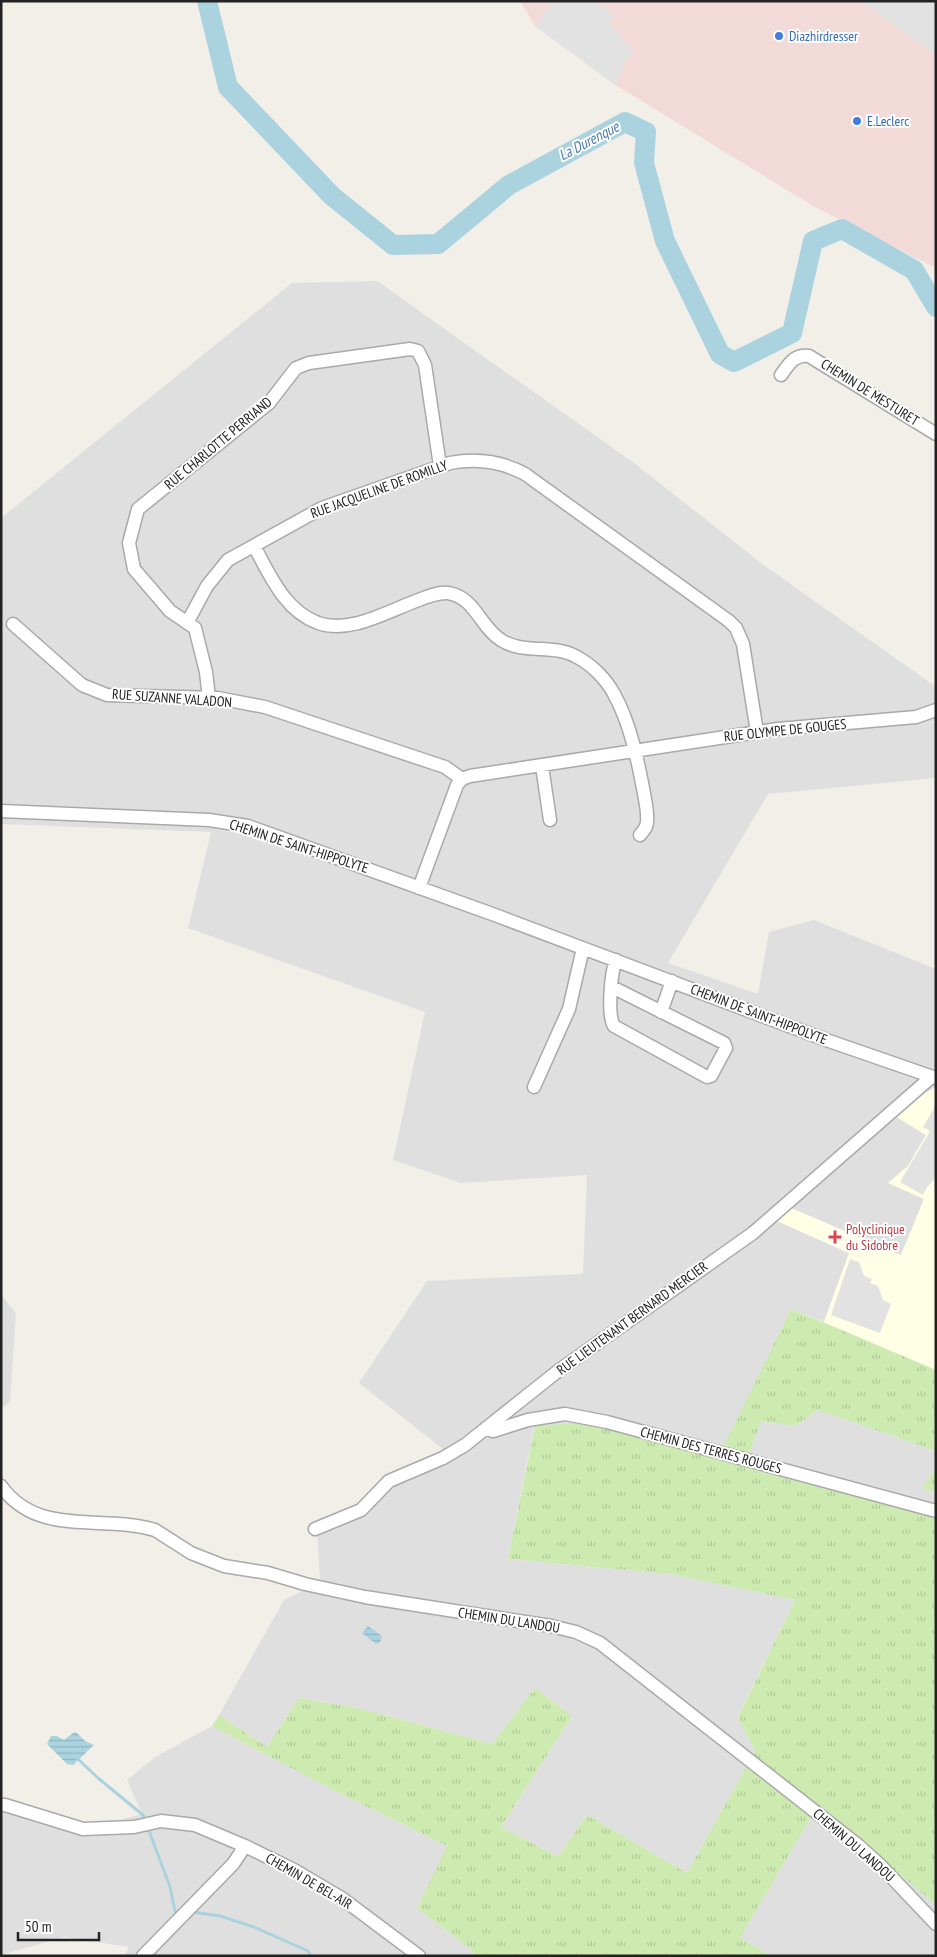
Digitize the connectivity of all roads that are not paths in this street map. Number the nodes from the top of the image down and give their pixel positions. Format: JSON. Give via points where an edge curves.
{"nodes":[{"id":1,"x":781,"y":375,"type":"dead end"},
{"id":2,"x":936,"y":434,"type":"edge"},
{"id":3,"x":440,"y":466,"type":"junction"},
{"id":4,"x":254,"y":546,"type":"junction"},
{"id":5,"x":187,"y":623,"type":"junction"},
{"id":6,"x":13,"y":624,"type":"dead end"},
{"id":7,"x":209,"y":698,"type":"junction"},
{"id":8,"x":936,"y":710,"type":"edge"},
{"id":9,"x":757,"y":732,"type":"junction"},
{"id":10,"x":634,"y":751,"type":"junction"},
{"id":11,"x":542,"y":766,"type":"junction"},
{"id":12,"x":462,"y":779,"type":"junction"},
{"id":13,"x":1,"y":811,"type":"edge"},
{"id":14,"x":550,"y":820,"type":"dead end"},
{"id":15,"x":640,"y":835,"type":"dead end"},
{"id":16,"x":419,"y":888,"type":"junction"},
{"id":17,"x":583,"y":948,"type":"junction"},
{"id":18,"x":616,"y":960,"type":"junction"},
{"id":19,"x":672,"y":981,"type":"junction"},
{"id":20,"x":612,"y":987,"type":"junction"},
{"id":21,"x":658,"y":1010,"type":"junction"},
{"id":22,"x":933,"y":1077,"type":"edge"},
{"id":23,"x":534,"y":1087,"type":"dead end"},
{"id":24,"x":486,"y":1428,"type":"junction"},
{"id":25,"x":1,"y":1486,"type":"edge"},
{"id":26,"x":936,"y":1511,"type":"edge"},
{"id":27,"x":315,"y":1529,"type":"dead end"},
{"id":28,"x":1,"y":1805,"type":"edge"},
{"id":29,"x":245,"y":1846,"type":"junction"},
{"id":30,"x":936,"y":1924,"type":"edge"},
{"id":31,"x":143,"y":1956,"type":"edge"},
{"id":32,"x":419,"y":1956,"type":"edge"}],
"edges":[{"from":1,"to":2,"type":"street","name":"CHEMIN DE MESTURET","via":[[794,358],[809,356]]},
{"from":3,"to":4,"type":"street","name":"RUE JACQUELINE DE ROMILLY","via":[[322,508]]},
{"from":3,"to":5,"type":"street","name":"RUE CHARLOTTE PERRIAND","via":[[426,365],[418,351],[410,349],[308,363],[296,368],[269,403],[138,509],[129,543],[134,569],[170,611]]},
{"from":3,"to":9,"type":"street","name":"RUE JACQUELINE DE ROMILLY","via":[[482,460],[515,468],[722,614],[736,628],[743,644]]},
{"from":4,"to":5,"type":"street","name":"RUE JACQUELINE DE ROMILLY","via":[[228,560],[207,586]]},
{"from":4,"to":10,"type":"street","via":[[286,600],[299,613],[319,623],[334,626],[355,624],[431,595],[454,594],[467,601],[495,635],[513,646],[560,650],[579,658],[598,673],[614,694]]},
{"from":5,"to":7,"type":"street","name":"RUE CHARLOTTE PERRIAND","via":[[195,628]]},
{"from":6,"to":7,"type":"street","name":"RUE SUZANNE VALADON","via":[[82,685],[107,695]]},
{"from":7,"to":12,"type":"street","name":"RUE SUZANNE VALADON","via":[[265,707],[445,767]]},
{"from":8,"to":9,"type":"street","name":"RUE OLYMPE DE GOUGES","via":[[916,717]]},
{"from":9,"to":10,"type":"street","name":"RUE OLYMPE DE GOUGES"},
{"from":10,"to":11,"type":"street","name":"RUE OLYMPE DE GOUGES"},
{"from":10,"to":15,"type":"street","via":[[648,817]]},
{"from":11,"to":12,"type":"street","name":"RUE OLYMPE DE GOUGES"},
{"from":11,"to":14,"type":"street"},
{"from":12,"to":16,"type":"street"},
{"from":13,"to":16,"type":"street","name":"CHEMIN DE SAINT-HIPPOLYTE","via":[[229,822],[257,829]]},
{"from":16,"to":17,"type":"street","name":"CHEMIN DE SAINT-HIPPOLYTE"},
{"from":17,"to":18,"type":"street","name":"CHEMIN DE SAINT-HIPPOLYTE"},
{"from":17,"to":23,"type":"street","via":[[569,1009]]},
{"from":18,"to":19,"type":"street","name":"CHEMIN DE SAINT-HIPPOLYTE"},
{"from":18,"to":20,"type":"street"},
{"from":19,"to":21,"type":"street"},
{"from":19,"to":22,"type":"street","name":"CHEMIN DE SAINT-HIPPOLYTE"},
{"from":20,"to":21,"type":"street"},
{"from":20,"to":21,"type":"street","via":[[610,1018],[614,1026],[707,1077],[711,1076],[726,1048],[724,1043]]},
{"from":22,"to":24,"type":"street","name":"RUE LIEUTENANT BERNARD MERCIER","via":[[753,1233],[558,1371]]},
{"from":24,"to":26,"type":"street","name":"CHEMIN DES TERRES ROUGES","via":[[493,1431],[528,1420],[565,1414],[616,1424]]},
{"from":24,"to":27,"type":"street","name":"RUE LIEUTENANT BERNARD MERCIER","via":[[449,1455],[389,1481],[356,1513]]},
{"from":25,"to":30,"type":"street","name":"CHEMIN DU LANDOU","via":[[18,1504],[35,1513],[66,1521],[148,1528],[218,1564],[365,1597],[551,1626],[589,1637],[747,1756],[859,1846]]},
{"from":28,"to":29,"type":"street","name":"CHEMIN DE BEL-AIR","via":[[82,1829],[134,1827],[161,1820],[195,1825]]},
{"from":29,"to":31,"type":"street","via":[[233,1864]]},
{"from":29,"to":32,"type":"street","name":"CHEMIN DE BEL-AIR","via":[[343,1899]]}]}
